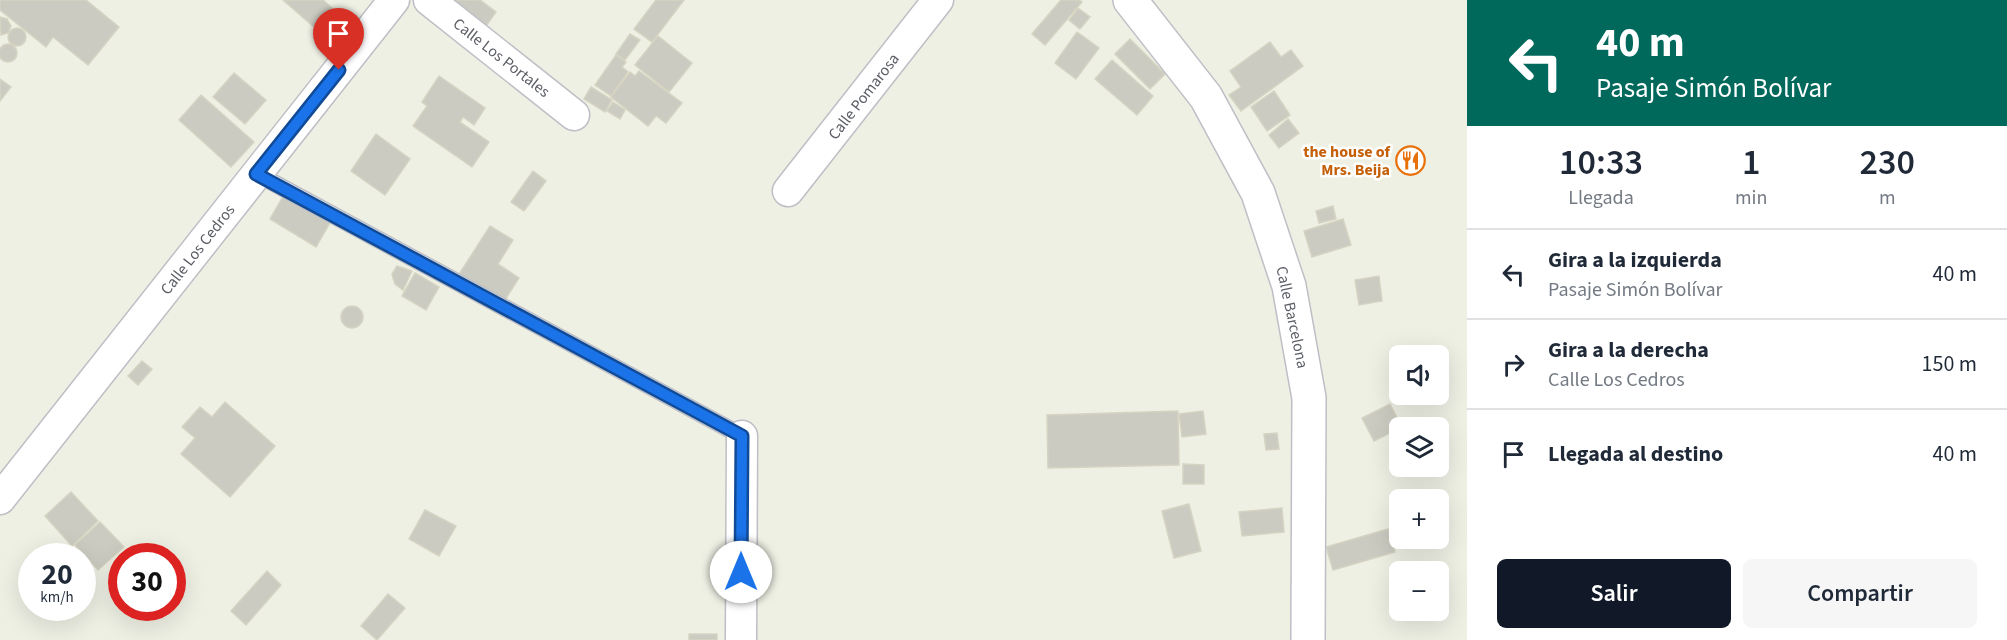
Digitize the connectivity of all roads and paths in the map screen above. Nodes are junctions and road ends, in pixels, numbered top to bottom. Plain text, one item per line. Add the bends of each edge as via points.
1 (394, 0) edge
2 (429, 0) edge
3 (938, 0) edge
4 (1130, 0) edge
5 (574, 115) dead end
6 (256, 174) junction
7 (788, 191) dead end
8 (742, 436) joint
9 (0, 499) edge
10 (741, 640) edge
11 (1308, 640) edge

1 - 6 street, Calle Los Cedros
2 - 5 street, Calle Los Portales
3 - 7 street, Calle Pomarosa
4 - 11 street, Calle Barcelona via 1206,97 1258,193 1289,286 1309,398
6 - 8 lane
6 - 9 street, Calle Los Cedros
8 - 10 street

